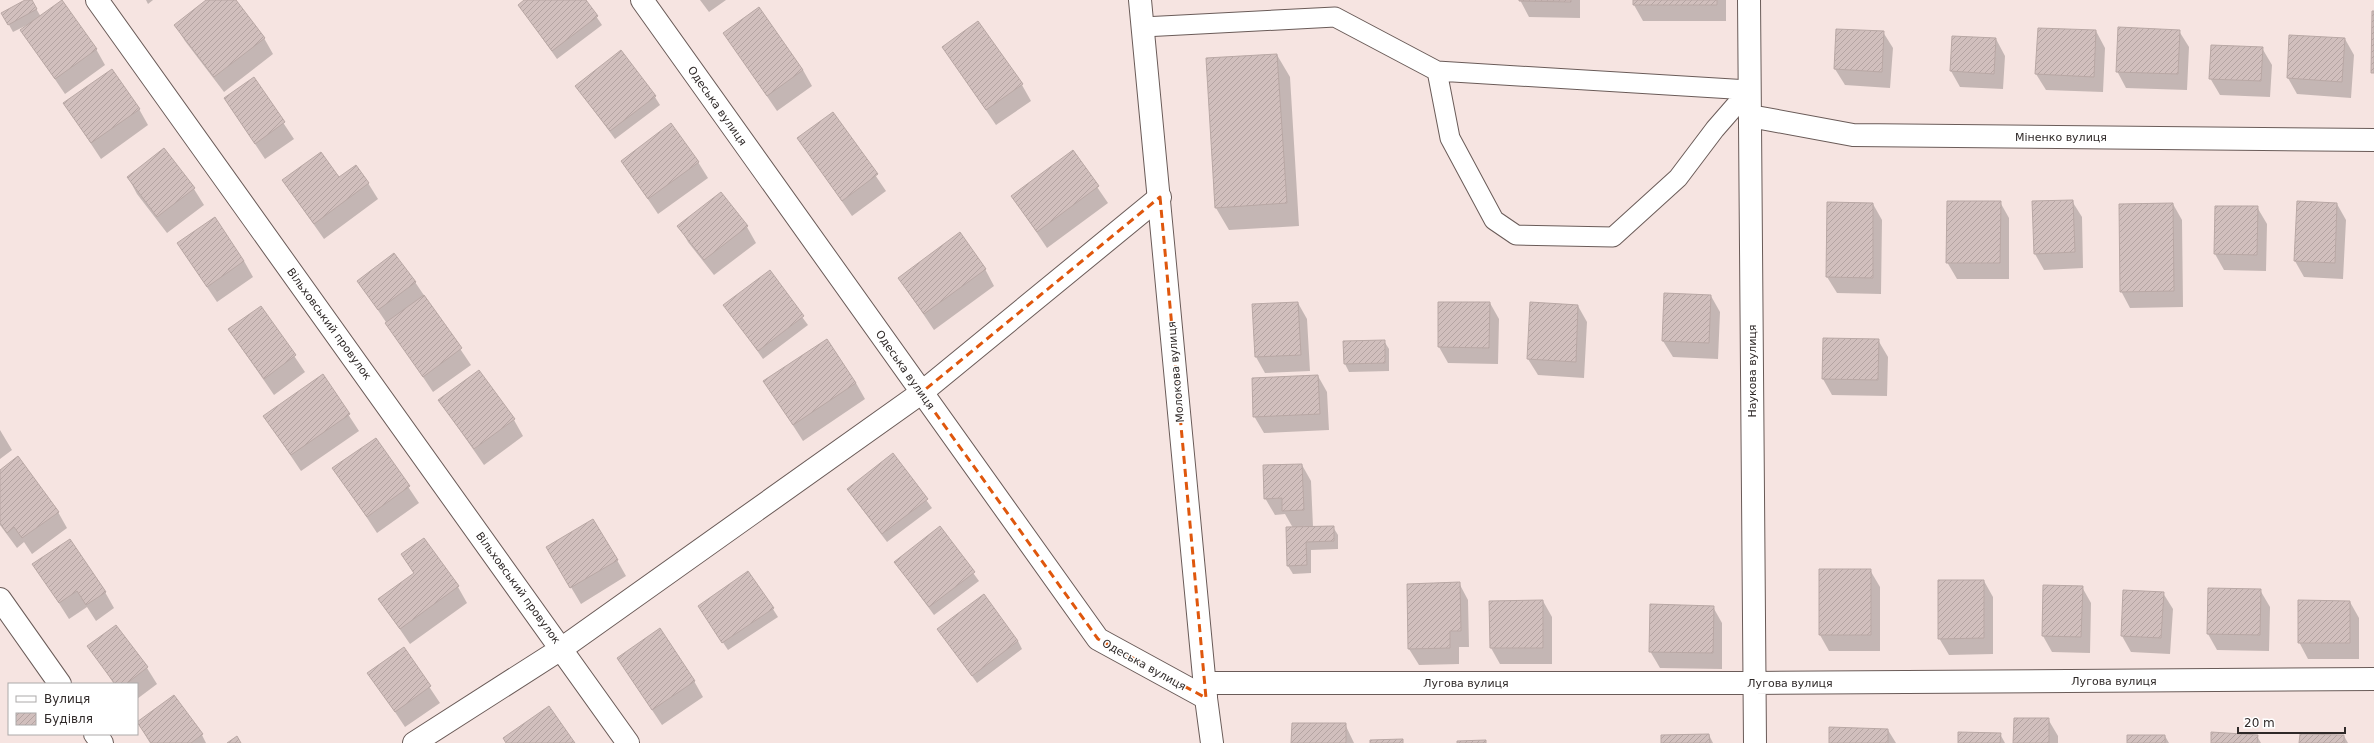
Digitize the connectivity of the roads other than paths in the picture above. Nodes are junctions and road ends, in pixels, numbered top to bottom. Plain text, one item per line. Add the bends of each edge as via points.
1 (97, 0) edge
2 (642, 0) edge
3 (1140, 0) edge
4 (1749, 0) edge
5 (1143, 28) junction
6 (1437, 71) junction
7 (1749, 90) junction
8 (1750, 116) junction
9 (2374, 140) edge
10 (1160, 197) junction
11 (921, 392) junction
12 (0, 599) edge
13 (561, 648) junction
14 (2374, 679) edge
15 (59, 683) edge
16 (1754, 683) junction
17 (1205, 691) junction
18 (96, 735) edge
19 (102, 743) edge
20 (414, 743) edge
21 (628, 743) edge
22 (1212, 743) edge
23 (1755, 743) edge

1 - 13 street, Вільховський провулок
2 - 11 street, Одеська вулиця
3 - 5 street, Молокова вулиця
4 - 7 street, Наукова вулиця
5 - 6 lane via 1335,17
5 - 10 street, Молокова вулиця
6 - 7 lane
6 - 7 lane via 1450,138 1494,220 1516,235 1613,237 1678,178
7 - 8 street, Наукова вулиця
8 - 9 street, Міненко вулиця via 1853,135
8 - 16 street, Наукова вулиця
10 - 11 street
10 - 17 street, Молокова вулиця
11 - 13 street
11 - 17 street, Одеська вулиця via 1098,639
12 - 15 street
13 - 20 street
13 - 21 street, Вільховський провулок
14 - 16 street, Лугова вулиця
16 - 17 street, Лугова вулиця
16 - 23 street, Наукова вулиця
17 - 22 street, Молокова вулиця
18 - 19 street

